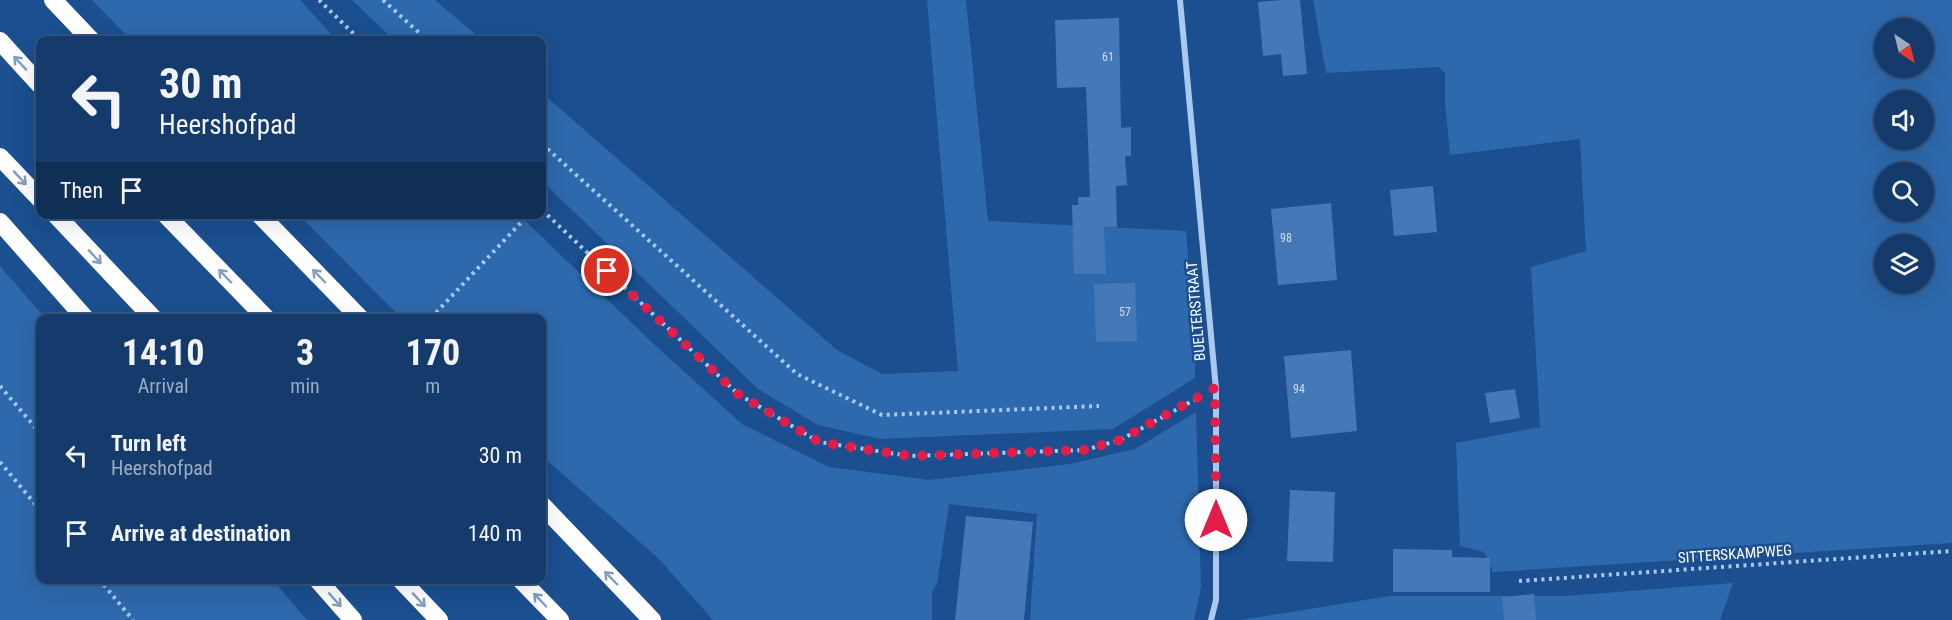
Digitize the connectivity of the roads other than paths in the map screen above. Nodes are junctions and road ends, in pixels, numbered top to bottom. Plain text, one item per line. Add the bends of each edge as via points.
1 (53, 0) edge
2 (1180, 0) edge
3 (86, 36) edge
4 (0, 42) edge
5 (36, 81) edge
6 (0, 157) edge
7 (36, 196) edge
8 (60, 219) edge
9 (170, 219) edge
10 (264, 219) edge
11 (0, 222) edge
12 (81, 314) edge
13 (149, 314) edge
14 (262, 314) edge
15 (356, 314) edge
16 (546, 509) edge
17 (321, 584) edge
18 (405, 584) edge
19 (525, 584) edge
20 (353, 620) edge
21 (439, 620) edge
22 (560, 620) edge
23 (652, 620) edge
24 (1211, 620) edge

1 - 3 highway
2 - 24 street, BUELTERSTRAAT via 1215,388 1216,600
5 -> 4 highway
6 -> 7 highway
8 -> 13 highway
14 -> 9 highway
15 -> 10 highway
11 - 12 highway
23 -> 16 highway
17 -> 20 highway
18 -> 21 highway
22 -> 19 highway

